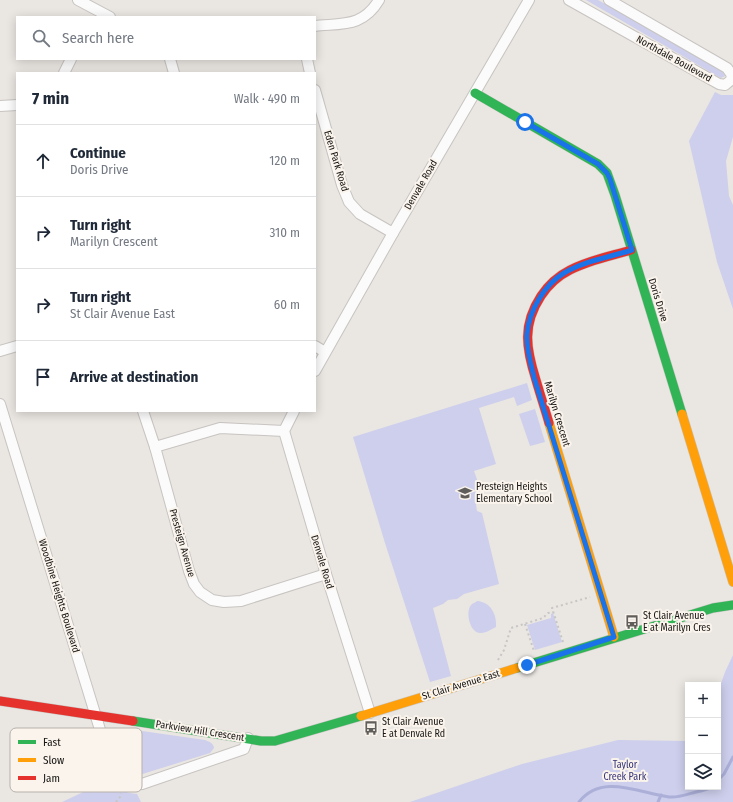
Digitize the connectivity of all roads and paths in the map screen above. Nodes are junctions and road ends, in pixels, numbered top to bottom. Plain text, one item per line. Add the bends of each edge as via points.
1 (78, 0) edge
2 (379, 0) edge
3 (529, 0) edge
4 (569, 0) edge
5 (609, 0) edge
6 (95, 14) edge
7 (105, 16) edge
8 (316, 26) edge
9 (70, 60) edge
10 (170, 60) edge
11 (307, 60) edge
12 (64, 72) edge
13 (174, 72) edge
14 (310, 72) edge
15 (475, 93) junction
16 (316, 94) edge
17 (16, 105) edge
18 (0, 106) edge
19 (393, 233) junction
20 (632, 250) junction
21 (16, 346) edge
22 (316, 347) edge
23 (0, 351) edge
24 (325, 352) junction
25 (316, 369) edge
26 (0, 404) edge
27 (143, 412) edge
28 (293, 412) edge
29 (284, 430) junction
30 (155, 447) junction
31 (326, 574) junction
32 (733, 582) edge
33 (594, 596) dead end
34 (733, 605) edge
35 (553, 612) junction
36 (525, 624) junction
37 (614, 637) junction
38 (563, 642) dead end
39 (534, 651) dead end
40 (497, 663) dead end
41 (0, 701) edge
42 (370, 713) junction
43 (96, 715) junction
44 (100, 728) edge
45 (248, 738) junction
46 (281, 740) joint
47 (142, 784) edge

1 - 6 street
2 - 8 street via 373,10 362,19
3 - 15 street, Denvale Road
4 - 5 street, Northdale Boulevard via 719,84 725,85 731,80 732,75 727,68
6 - 7 street
9 - 12 street
10 - 13 street
11 - 14 street
15 - 19 street, Denvale Road
15 - 20 street, Doris Drive via 603,168 616,195
16 - 19 street, Eden Park Road via 349,202 360,214
17 - 18 street
19 - 24 street, Denvale Road
20 - 32 street, Doris Drive
20 - 37 street, Marilyn Crescent via 580,265 550,284 538,301 527,334 534,377
21 - 23 street
22 - 24 street
24 - 25 street, Denvale Road
26 - 43 street, Woodbine Heights Boulevard
27 - 30 street, Presteign Avenue
28 - 29 street
29 - 30 street via 220,428
29 - 31 street, Denvale Road
30 - 31 street, Presteign Avenue via 189,572 200,592 212,600 240,601
31 - 42 street, Denvale Road
33 - 35 path via 552,608
34 - 37 street, St Clair Avenue East via 713,608
35 - 36 path
35 - 38 path
36 - 39 path
36 - 40 path via 511,628
37 - 42 street, St Clair Avenue East
41 - 43 street, Parkview Hill Crescent
42 - 46 street, St Clair Avenue East
43 - 44 street, Woodbine Heights Boulevard
43 - 45 street, Parkview Hill Crescent
45 - 46 street, Parkview Hill Crescent
45 - 47 street, Woodbine Heights Boulevard via 244,749

